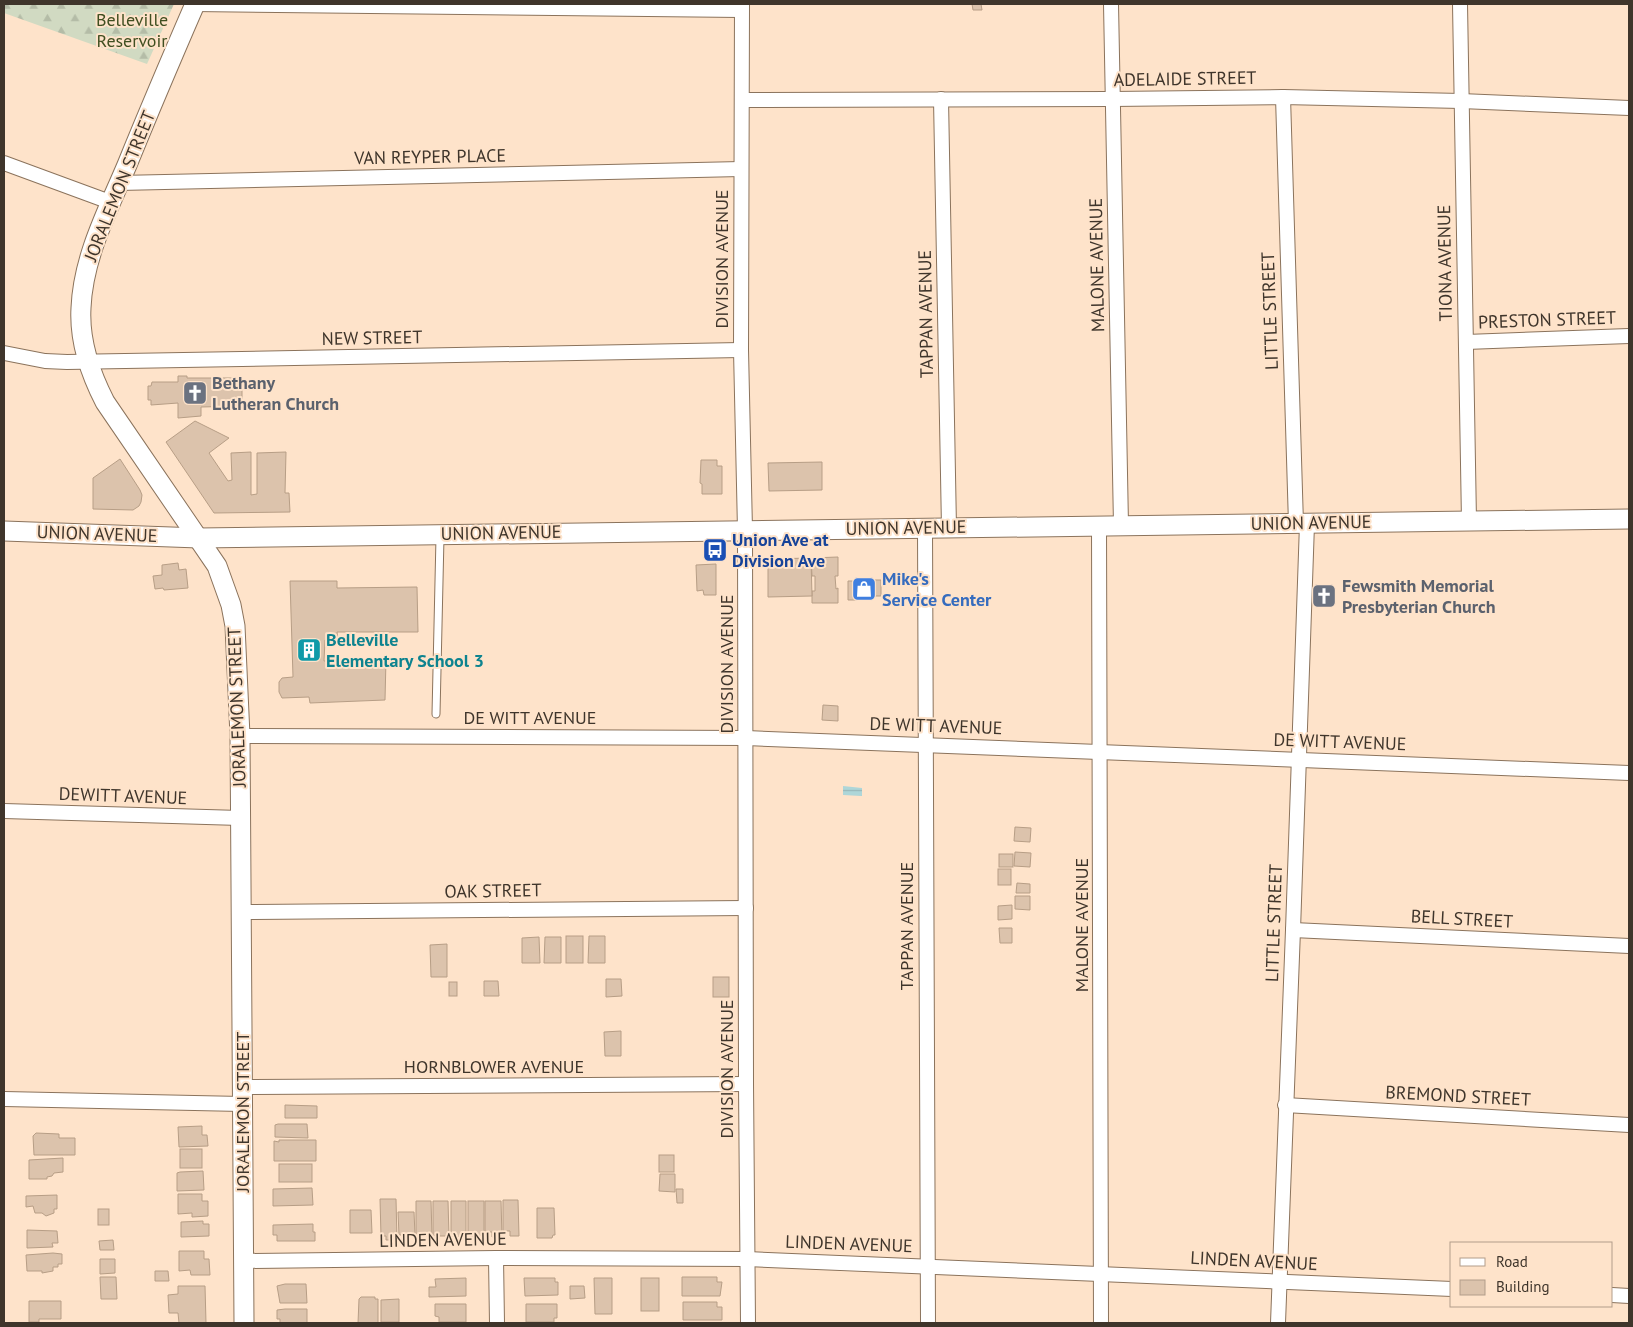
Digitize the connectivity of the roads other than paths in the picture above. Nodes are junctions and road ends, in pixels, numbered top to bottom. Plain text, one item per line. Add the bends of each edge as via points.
1 (194, 4) edge
2 (1111, 4) edge
3 (1460, 4) edge
4 (742, 7) edge
5 (1283, 97) junction
6 (941, 99) junction
7 (1112, 99) junction
8 (742, 100) junction
9 (1461, 101) junction
10 (1629, 108) edge
11 (4, 162) edge
12 (741, 170) junction
13 (119, 183) junction
14 (110, 202) junction
15 (1629, 336) edge
16 (1466, 342) junction
17 (741, 350) junction
18 (4, 353) edge
19 (88, 362) junction
20 (1629, 519) edge
21 (1469, 521) junction
22 (1301, 524) junction
23 (1099, 526) junction
24 (1121, 526) junction
25 (924, 528) junction
26 (948, 528) junction
27 (745, 530) junction
28 (4, 532) edge
29 (440, 534) junction
30 (199, 538) junction
31 (436, 714) dead end
32 (240, 736) junction
33 (746, 738) junction
34 (924, 744) junction
35 (1101, 751) junction
36 (1298, 759) junction
37 (1629, 773) edge
38 (4, 811) edge
39 (240, 818) junction
40 (746, 908) junction
41 (242, 912) junction
42 (1293, 930) junction
43 (1629, 946) edge
44 (746, 1084) junction
45 (242, 1095) junction
46 (4, 1098) edge
47 (1285, 1105) junction
48 (1629, 1125) edge
49 (496, 1258) junction
50 (747, 1259) junction
51 (244, 1260) junction
52 (928, 1266) junction
53 (1101, 1274) junction
54 (1280, 1282) junction
55 (1450, 1289) edge
56 (1613, 1295) edge
57 (1629, 1296) edge
58 (244, 1323) edge
59 (497, 1323) edge
60 (748, 1323) edge
61 (928, 1323) edge
62 (1101, 1323) edge
63 (1278, 1323) edge

1 - 4 street
1 - 13 street, JORALEMON STREET
2 - 7 street, MALONE AVENUE
3 - 9 street, TIONA AVENUE
4 - 8 street, DIVISION AVENUE
5 - 7 street, ADELAIDE STREET
5 - 9 street, ADELAIDE STREET
5 - 22 street, LITTLE STREET
6 - 7 street, ADELAIDE STREET
6 - 8 street, ADELAIDE STREET
6 - 26 street, TAPPAN AVENUE
7 - 24 street, MALONE AVENUE
8 - 12 street, DIVISION AVENUE
9 - 10 street, ADELAIDE STREET
9 - 16 street, TIONA AVENUE
11 - 14 street
12 - 13 street, VAN REYPER PLACE
12 - 17 street, DIVISION AVENUE
13 - 14 street, JORALEMON STREET
14 - 19 street, JORALEMON STREET via 82,291 82,329
15 - 16 street, PRESTON STREET
16 - 21 street, TIONA AVENUE
17 - 19 street, NEW STREET
17 - 27 street, DIVISION AVENUE
18 - 19 street, NEW STREET via 45,361
19 - 30 street, JORALEMON STREET via 105,402
20 - 21 street, UNION AVENUE
21 - 22 street, UNION AVENUE
22 - 24 street, UNION AVENUE
22 - 36 street, LITTLE STREET
23 - 24 street, UNION AVENUE
23 - 26 street, UNION AVENUE
23 - 35 street, MALONE AVENUE
25 - 26 street, UNION AVENUE
25 - 27 street, UNION AVENUE
25 - 34 street, TAPPAN AVENUE
27 - 29 street, UNION AVENUE
27 - 33 street, DIVISION AVENUE
28 - 30 street, UNION AVENUE
29 - 30 street, UNION AVENUE
29 - 31 lane
30 - 32 street, JORALEMON STREET via 217,566 234,619
32 - 33 street, DE WITT AVENUE
32 - 39 street, JORALEMON STREET
33 - 34 street, DE WITT AVENUE
33 - 40 street, DIVISION AVENUE
34 - 35 street, DE WITT AVENUE
34 - 52 street, TAPPAN AVENUE
35 - 36 street, DE WITT AVENUE
35 - 53 street, MALONE AVENUE
36 - 37 street, DE WITT AVENUE
36 - 42 street, LITTLE STREET
38 - 39 street, DEWITT AVENUE
39 - 41 street, JORALEMON STREET
40 - 41 street, OAK STREET
40 - 44 street, DIVISION AVENUE
41 - 45 street, JORALEMON STREET
42 - 43 street, BELL STREET
42 - 47 street, LITTLE STREET
44 - 45 street, HORNBLOWER AVENUE
44 - 50 street, DIVISION AVENUE
45 - 46 street, HORNBLOWER AVENUE
45 - 51 street, JORALEMON STREET
47 - 48 street, BREMOND STREET
47 - 54 street, LITTLE STREET
49 - 50 street, LINDEN AVENUE
49 - 51 street, LINDEN AVENUE
49 - 59 street
50 - 52 street, LINDEN AVENUE
50 - 60 street, DIVISION AVENUE
51 - 58 street, JORALEMON STREET
52 - 53 street, LINDEN AVENUE
52 - 61 street, TAPPAN AVENUE
53 - 54 street, LINDEN AVENUE
53 - 62 street, MALONE AVENUE
54 - 55 street, LINDEN AVENUE
54 - 63 street, LITTLE STREET
56 - 57 street

